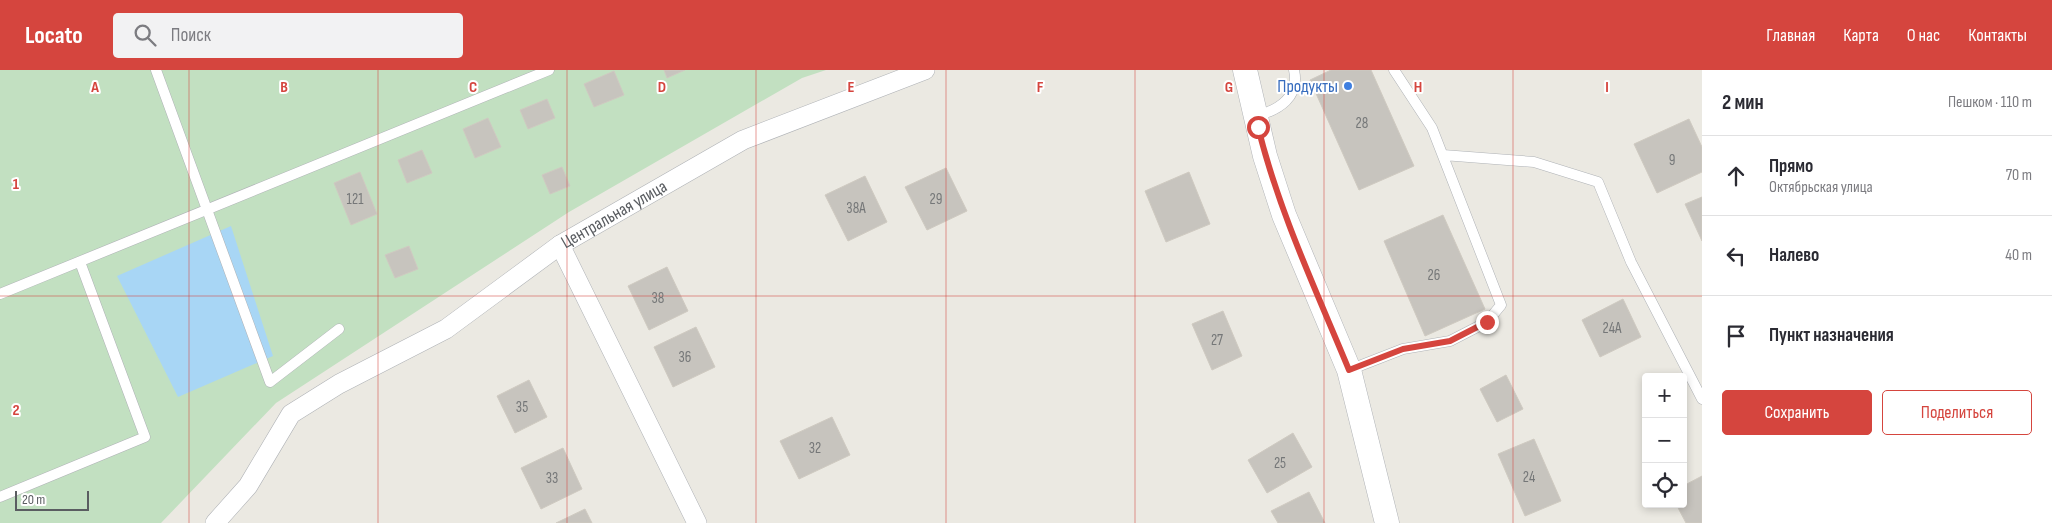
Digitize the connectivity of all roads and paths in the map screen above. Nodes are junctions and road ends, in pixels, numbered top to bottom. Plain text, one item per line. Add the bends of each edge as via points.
1 (156, 70) edge
2 (549, 70) edge
3 (925, 70) edge
4 (1245, 70) edge
5 (1294, 70) edge
6 (1394, 70) edge
7 (1256, 116) junction
8 (1443, 155) junction
9 (208, 210) junction
10 (560, 245) junction
11 (80, 262) junction
12 (0, 294) edge
13 (339, 329) dead end
14 (1349, 370) junction
15 (1702, 400) edge
16 (0, 497) edge
17 (215, 523) edge
18 (697, 523) edge
19 (1387, 523) edge

1 - 9 lane
2 - 9 lane
3 - 10 street, Центральная улица via 743,140
4 - 7 street
5 - 7 lane via 1296,79 1292,94 1282,106
6 - 8 lane via 1432,128
7 - 14 street via 1284,215
8 - 14 lane via 1502,306 1487,322 1450,341 1403,349
8 - 15 lane via 1534,162 1598,182 1631,262
9 - 11 lane
9 - 13 lane via 270,382
10 - 17 street via 446,329 339,384 291,414 248,486
10 - 18 street, Центральная улица
11 - 12 lane
11 - 16 lane via 145,436
14 - 19 street

